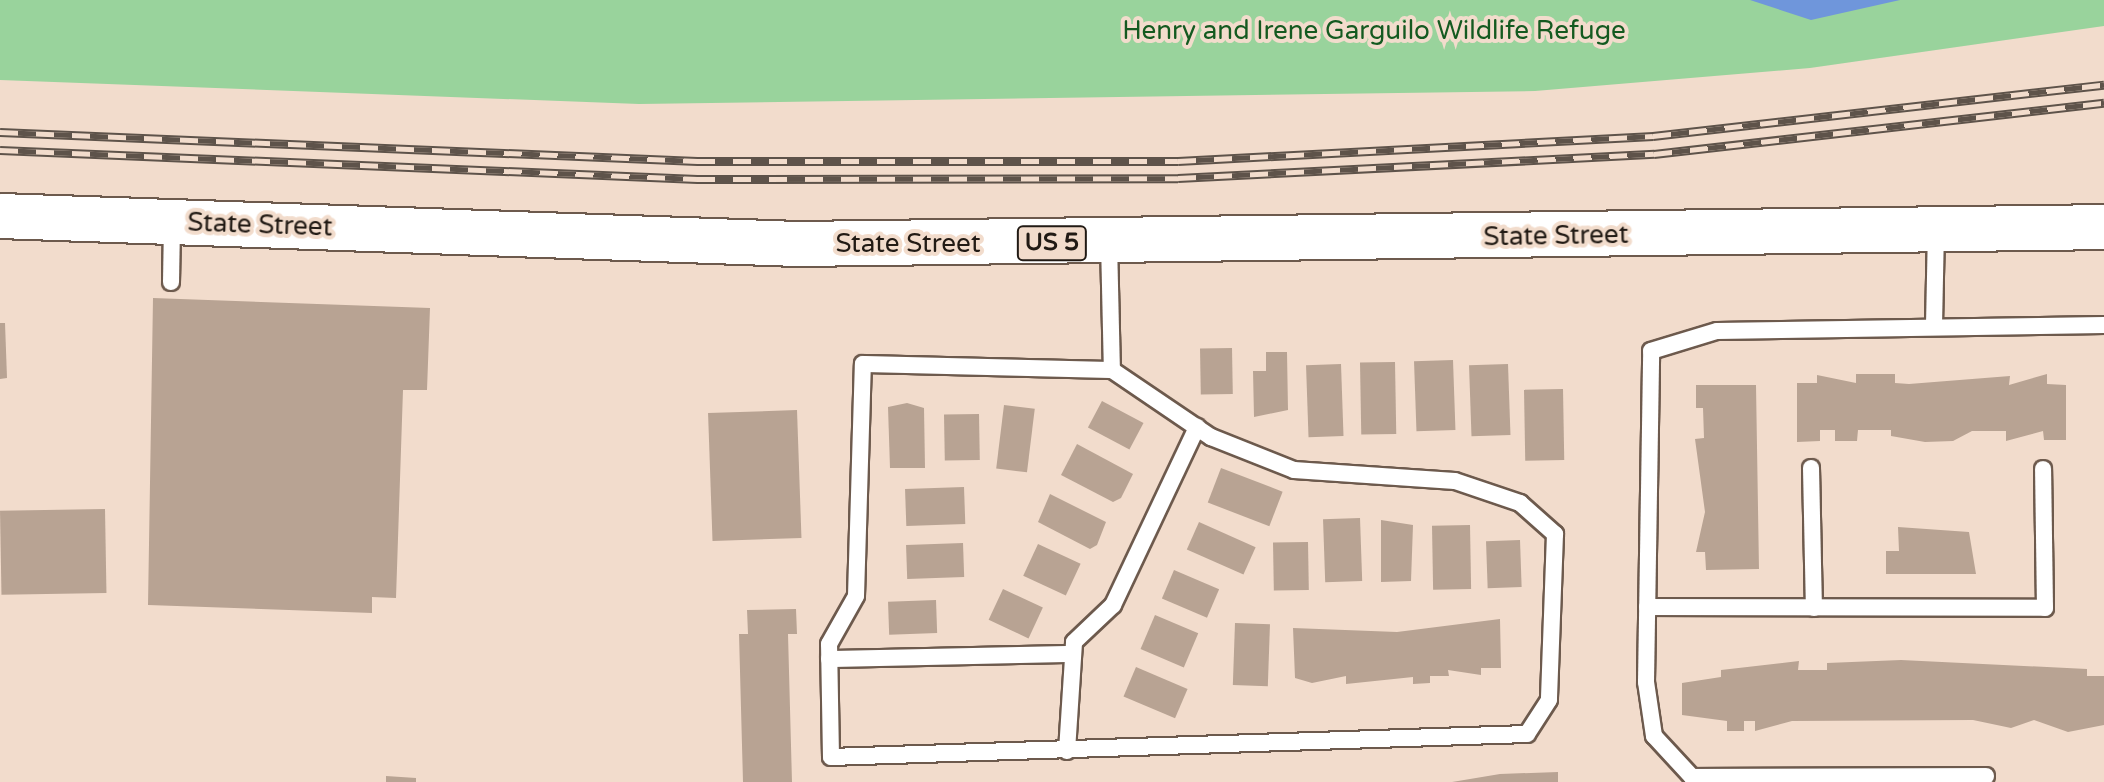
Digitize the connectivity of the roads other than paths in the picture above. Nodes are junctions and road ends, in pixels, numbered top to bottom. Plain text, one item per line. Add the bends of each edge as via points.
1 (0, 216) edge
2 (172, 222) junction
3 (2104, 227) edge
4 (1936, 230) junction
5 (1109, 242) junction
6 (171, 282) dead end
7 (1934, 325) junction
8 (2104, 325) edge
9 (1112, 370) junction
10 (1197, 427) junction
11 (1811, 468) dead end
12 (2043, 469) dead end
13 (1647, 607) junction
14 (1814, 608) junction
15 (1070, 654) junction
16 (829, 659) junction
17 (1067, 751) junction
18 (1986, 776) dead end

1 - 2 main road, State Street / US 5
2 - 5 main road, State Street / US 5 via 796,244
2 - 6 lane
3 - 4 main road, State Street / US 5
4 - 5 main road, State Street / US 5
4 - 7 lane
5 - 9 lane
7 - 8 lane
7 - 13 lane via 1717,331 1651,351
9 - 10 lane
9 - 16 lane via 863,364 856,596 829,644
10 - 15 lane via 1113,605
10 - 17 lane via 1294,470 1455,481 1520,503 1555,534 1549,700 1527,734
11 - 14 lane
12 - 14 lane via 2045,608
13 - 14 lane
13 - 18 lane via 1654,736 1692,777
15 - 16 lane
15 - 17 lane
16 - 17 lane via 831,757

